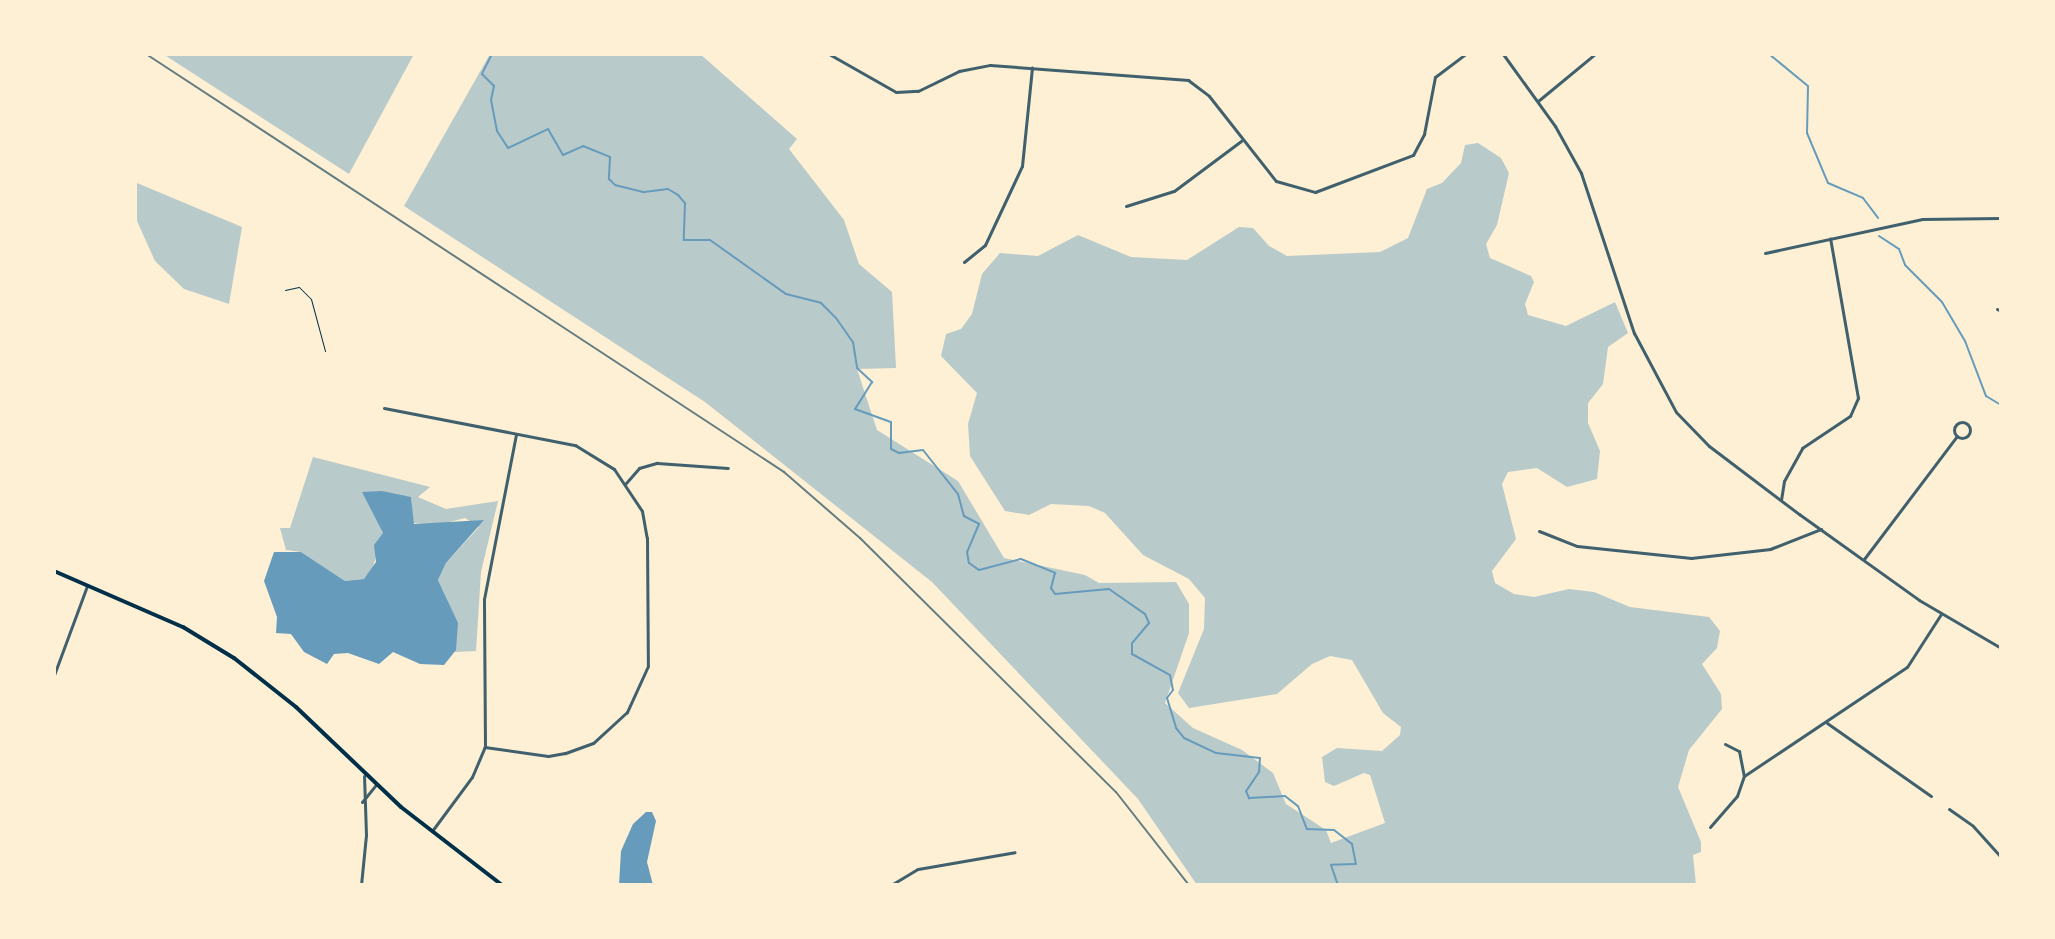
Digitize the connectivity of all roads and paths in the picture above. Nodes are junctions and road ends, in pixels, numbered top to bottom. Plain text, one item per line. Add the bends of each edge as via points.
1 (829, 54) edge
2 (1465, 54) edge
3 (1503, 54) edge
4 (1595, 54) edge
5 (1032, 68) junction
6 (1538, 101) junction
7 (1241, 141) junction
8 (1126, 206) dead end
9 (2001, 218) edge
10 (1830, 238) junction
11 (1765, 253) dead end
12 (964, 262) dead end
13 (285, 290) dead end
14 (325, 351) dead end
15 (384, 408) dead end
16 (516, 434) junction
17 (1957, 436) dead end
18 (728, 468) dead end
19 (626, 483) junction
20 (1781, 500) junction
21 (1821, 529) junction
22 (1539, 531) dead end
23 (1864, 559) junction
24 (54, 571) edge
25 (87, 586) junction
26 (1941, 614) junction
27 (2001, 648) edge
28 (54, 675) edge
29 (1827, 723) junction
30 (1725, 744) dead end
31 (485, 747) junction
32 (364, 776) junction
33 (1744, 776) junction
34 (375, 786) junction
35 (1931, 796) dead end
36 (362, 802) junction
37 (1949, 809) dead end
38 (1710, 827) dead end
39 (432, 831) junction
40 (1015, 852) dead end
41 (2001, 857) edge
42 (361, 885) edge
43 (502, 885) edge
44 (891, 885) edge

1 - 5 street via 896,92 918,91 974,66
2 - 7 street via 1435,77 1419,145 1400,163 1328,190 1302,191 1276,181
3 - 6 street
4 - 6 street
5 - 7 street via 1188,80 1209,96
5 - 12 street via 1022,166 985,245
6 - 20 street via 1581,173 1634,333 1676,412 1709,446
7 - 8 street via 1174,191
9 - 10 street via 1922,219
10 - 11 street
10 - 20 street via 1858,398 1841,424 1802,448 1784,481
13 - 14 path via 299,287 311,299
15 - 16 street
16 - 19 street via 575,445 606,463
16 - 31 street via 484,599
17 - 23 street
18 - 19 street via 657,463 639,468
19 - 31 street via 642,511 647,538 648,666 636,697 616,725 581,748 548,756
20 - 21 street
21 - 22 street via 1770,549 1691,558 1577,546
21 - 23 street
23 - 26 street
24 - 25 main road
25 - 28 street
25 - 32 main road via 183,627 234,658 296,707
26 - 27 street
26 - 29 street via 1907,667
29 - 33 street
29 - 35 street
30 - 33 street via 1739,751
31 - 39 street via 472,777
32 - 34 main road
32 - 36 street
33 - 38 street via 1737,796
34 - 36 street
34 - 39 main road
36 - 42 street via 367,825
37 - 41 street
39 - 43 main road
40 - 44 street via 918,869

